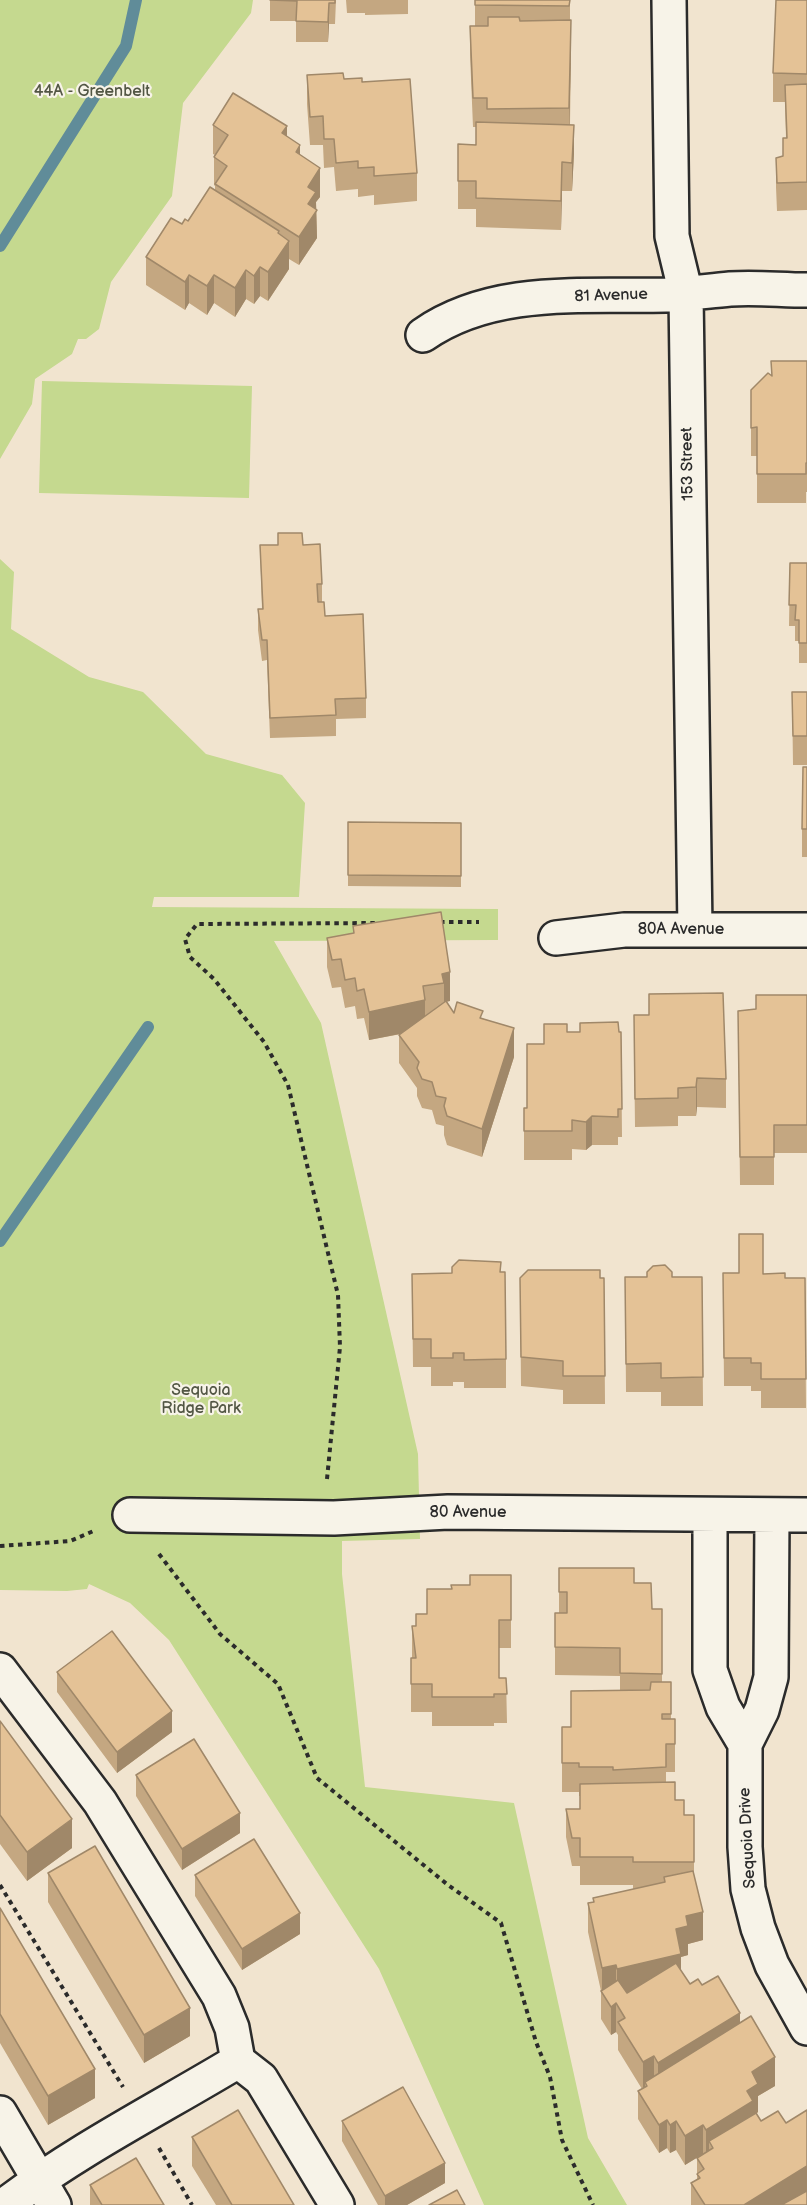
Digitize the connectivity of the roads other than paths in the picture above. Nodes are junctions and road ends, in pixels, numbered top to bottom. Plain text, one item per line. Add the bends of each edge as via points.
1 (669, 0) edge
2 (807, 290) edge
3 (686, 294) junction
4 (423, 335) dead end
5 (695, 930) junction
6 (807, 930) edge
7 (556, 938) dead end
8 (130, 1515) road end
9 (710, 1515) junction
10 (772, 1515) junction
11 (807, 1515) edge
12 (0, 1670) edge
13 (745, 1744) junction
14 (807, 2028) edge
15 (238, 2061) junction
16 (0, 2113) edge
17 (46, 2192) edge
18 (5, 2205) edge
19 (337, 2205) edge

1 - 3 street, 153 Street via 672,236
2 - 3 street, 81 Avenue via 731,289
3 - 4 street, 81 Avenue via 510,300 471,309
3 - 5 street, 153 Street
5 - 6 street, 80A Avenue
5 - 7 street, 80A Avenue via 624,930
8 - 9 street, 80 Avenue
9 - 10 street, 80 Avenue
9 - 13 street via 710,1670 723,1707
10 - 11 street, 80 Avenue
10 - 13 street, Sequoia Drive via 771,1677 762,1710
12 - 15 street via 100,1802 219,1996 232,2028
13 - 14 street, Sequoia Drive via 748,1889 772,1965
15 - 17 street via 142,2118
15 - 19 street via 261,2079
16 - 17 street
17 - 18 street

